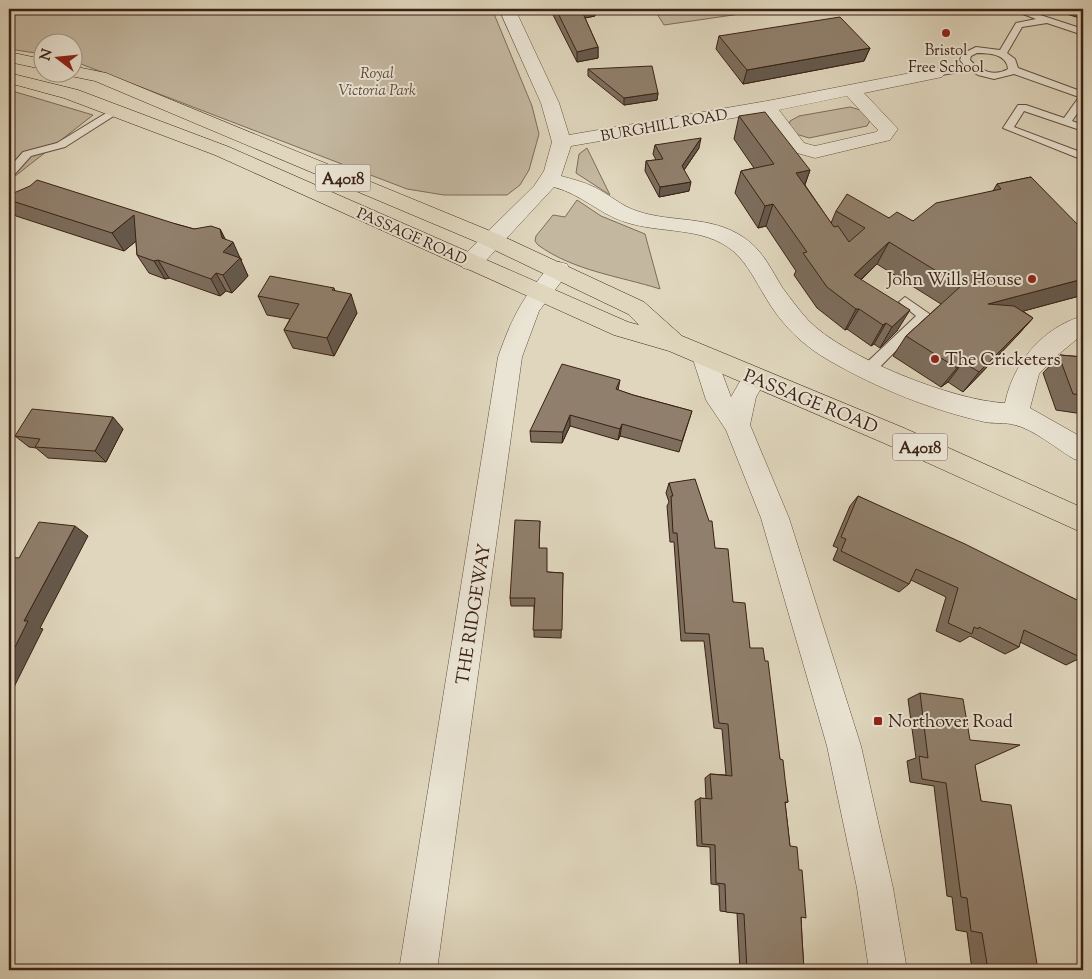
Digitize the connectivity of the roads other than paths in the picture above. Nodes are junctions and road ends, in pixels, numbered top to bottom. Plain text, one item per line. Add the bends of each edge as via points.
1 (507, 9) edge
2 (1015, 9) edge
3 (1048, 20) junction
4 (1019, 24) junction
5 (1083, 32) edge
6 (1002, 54) junction
7 (9, 57) edge
8 (32, 62) edge
9 (970, 67) junction
10 (1014, 70) junction
11 (82, 73) edge
12 (936, 73) joint
13 (9, 78) edge
14 (851, 90) junction
15 (1083, 96) edge
16 (767, 107) junction
17 (116, 110) junction
18 (1066, 122) junction
19 (1083, 128) edge
20 (562, 142) junction
21 (1083, 157) edge
22 (9, 174) edge
23 (550, 180) junction
24 (492, 240) junction
25 (470, 262) junction
26 (559, 270) junction
27 (542, 293) junction
28 (905, 302) dead end
29 (1083, 325) edge
30 (675, 343) junction
31 (704, 356) junction
32 (868, 370) junction
33 (755, 378) junction
34 (1016, 414) junction
35 (737, 425) junction
36 (1083, 451) edge
37 (1083, 522) edge
38 (418, 970) edge
39 (888, 970) edge

1 - 20 street via 550,103
2 - 3 lane
2 - 4 lane
3 - 4 lane
3 - 5 lane
4 - 6 lane
6 - 9 lane via 976,50 965,60
6 - 10 lane via 1014,64
7 - 8 main road
9 - 10 lane via 1000,76
9 - 12 lane, BURGHILL ROAD
10 - 15 lane
11 - 24 main road, PASSAGE ROAD / A4018 via 100,77 186,111
12 - 14 street, BURGHILL ROAD
13 - 17 main road, PASSAGE ROAD / A4018
14 - 16 street, BURGHILL ROAD
14 - 16 street via 888,129 883,136 816,152 806,150 797,147
15 - 18 lane
16 - 20 street, BURGHILL ROAD
17 - 22 lane via 61,145 27,154
17 - 25 main road, PASSAGE ROAD / A4018 via 230,154
18 - 19 lane
18 - 21 lane via 1022,107 1008,128
20 - 23 street
23 - 24 street
23 - 32 street via 587,192 633,218 703,228 734,240 754,257 776,295 803,328
24 - 25 street
24 - 26 main road, PASSAGE ROAD / A4018
25 - 27 main road, PASSAGE ROAD / A4018
26 - 27 street, THE RIDGEWAY
26 - 30 main road, PASSAGE ROAD / A4018 via 636,308
27 - 30 main road, PASSAGE ROAD / A4018 via 622,329
27 - 38 street, THE RIDGEWAY via 523,319 510,357
28 - 32 lane via 925,315
29 - 34 street via 1065,334 1032,362 1021,385
30 - 31 main road, PASSAGE ROAD / A4018
31 - 33 main road, PASSAGE ROAD / A4018
31 - 35 street via 719,400
32 - 34 street via 932,396 984,412
33 - 35 street via 744,396
33 - 37 main road, PASSAGE ROAD / A4018 via 896,436
34 - 36 street
35 - 39 street via 775,518 844,746 875,888

